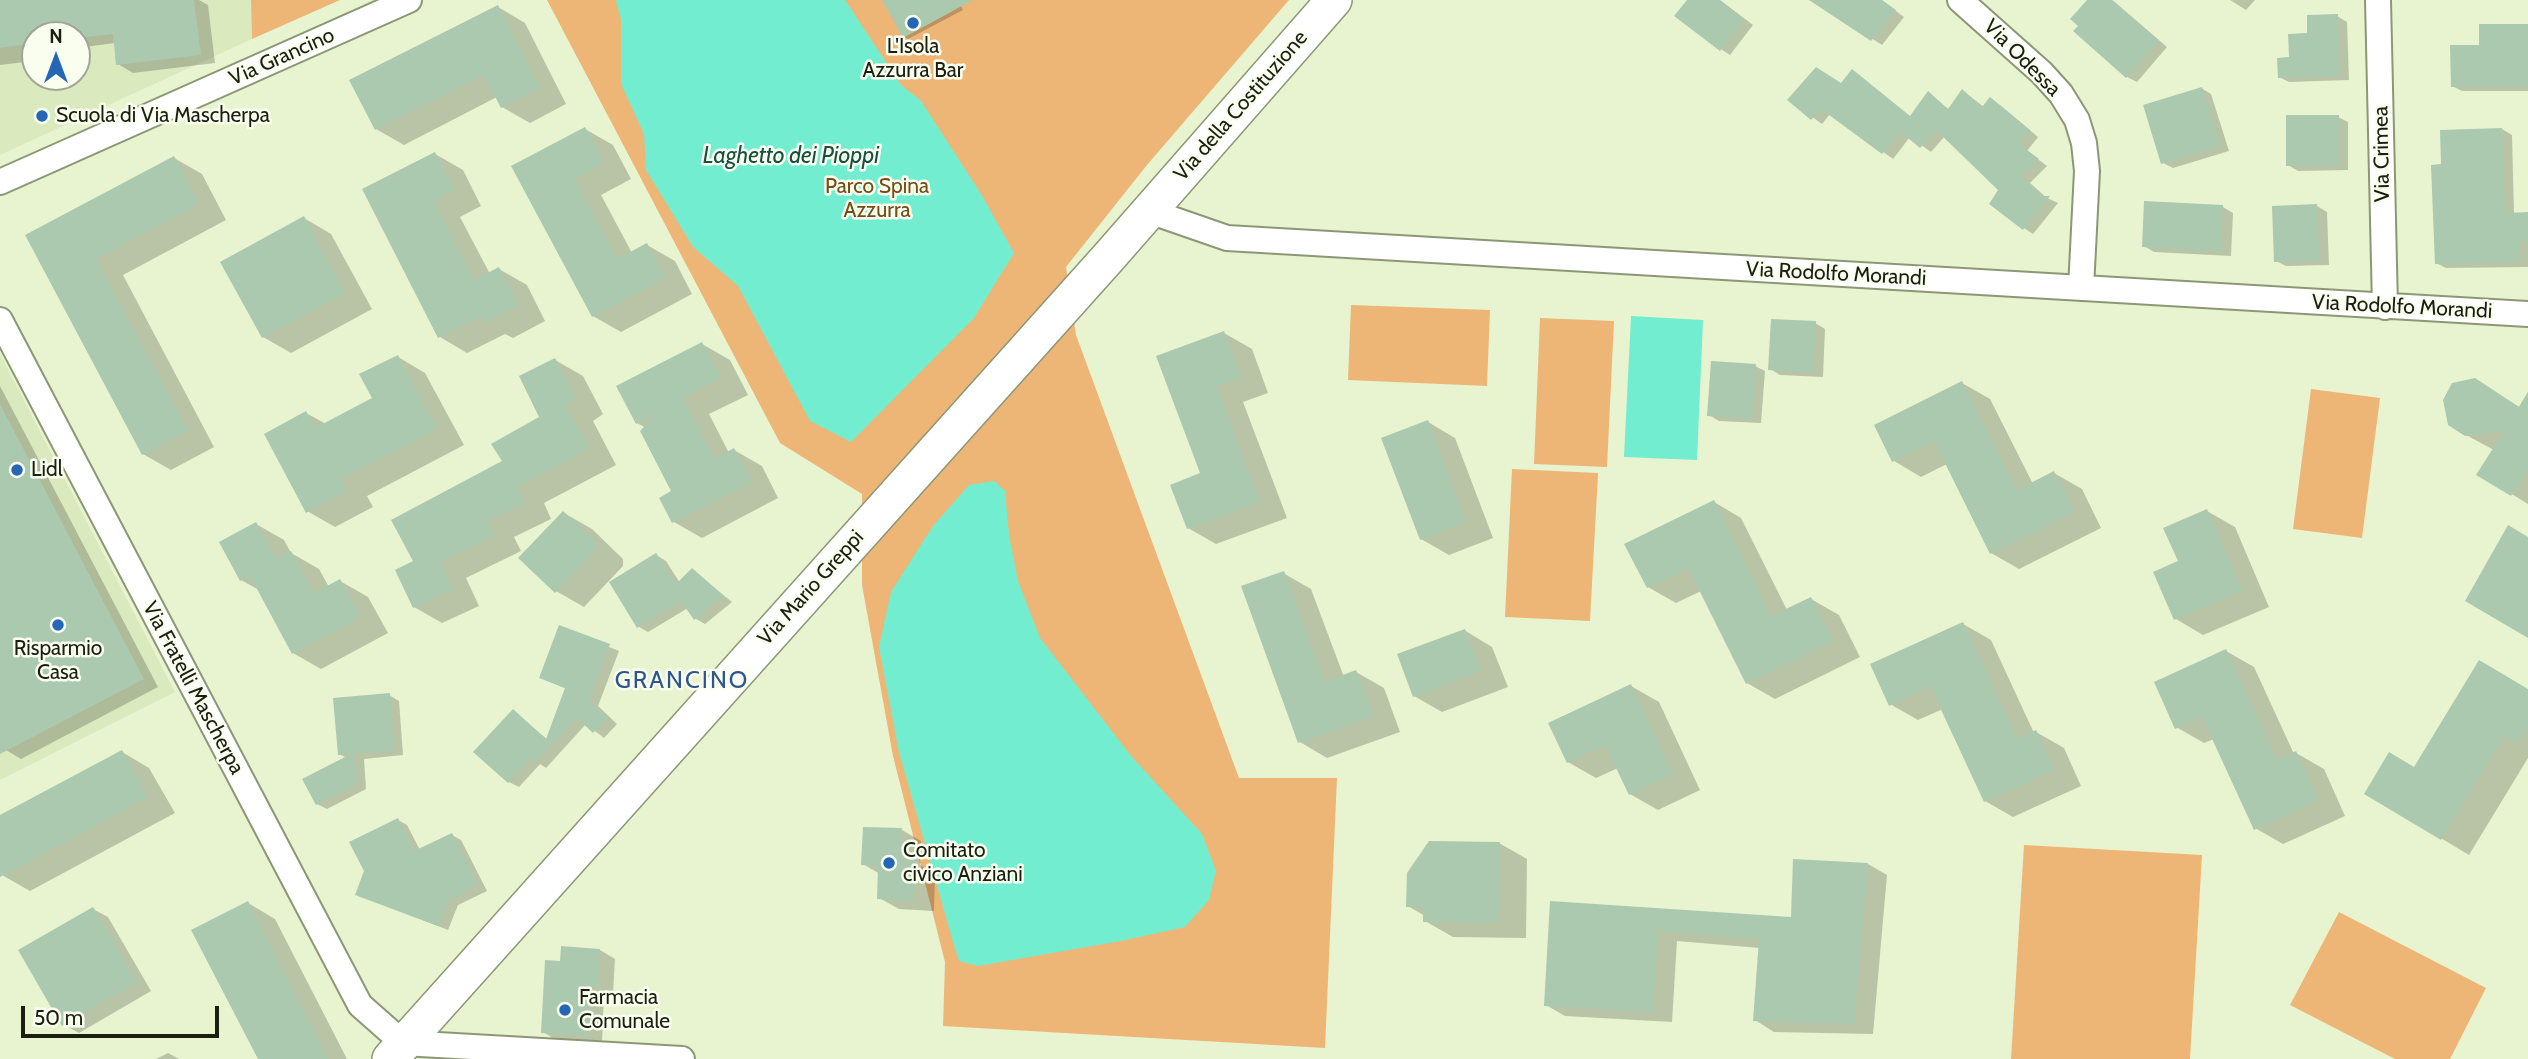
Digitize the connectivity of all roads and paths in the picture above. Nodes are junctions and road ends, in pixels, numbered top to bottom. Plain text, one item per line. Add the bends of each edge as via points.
1 (410, 0) edge
2 (1334, 0) edge
3 (1961, 0) edge
4 (2378, 0) edge
5 (0, 181) edge
6 (1149, 211) junction
7 (2081, 288) junction
8 (2385, 307) junction
9 (2528, 314) edge
10 (0, 320) edge
11 (397, 1051) edge
12 (682, 1059) edge

1 - 5 street, Via Grancino
2 - 6 main road, Via della Costituzione
3 - 7 street, Via Odessa via 2042,73 2077,120 2087,171
4 - 8 street, Via Crimea
6 - 7 street, Via Rodolfo Morandi via 1227,238
6 - 11 main road, Via Mario Greppi
7 - 8 street, Via Rodolfo Morandi
8 - 9 street, Via Rodolfo Morandi
10 - 11 street, Via Fratelli Mascherpa via 360,1005
11 - 12 street

